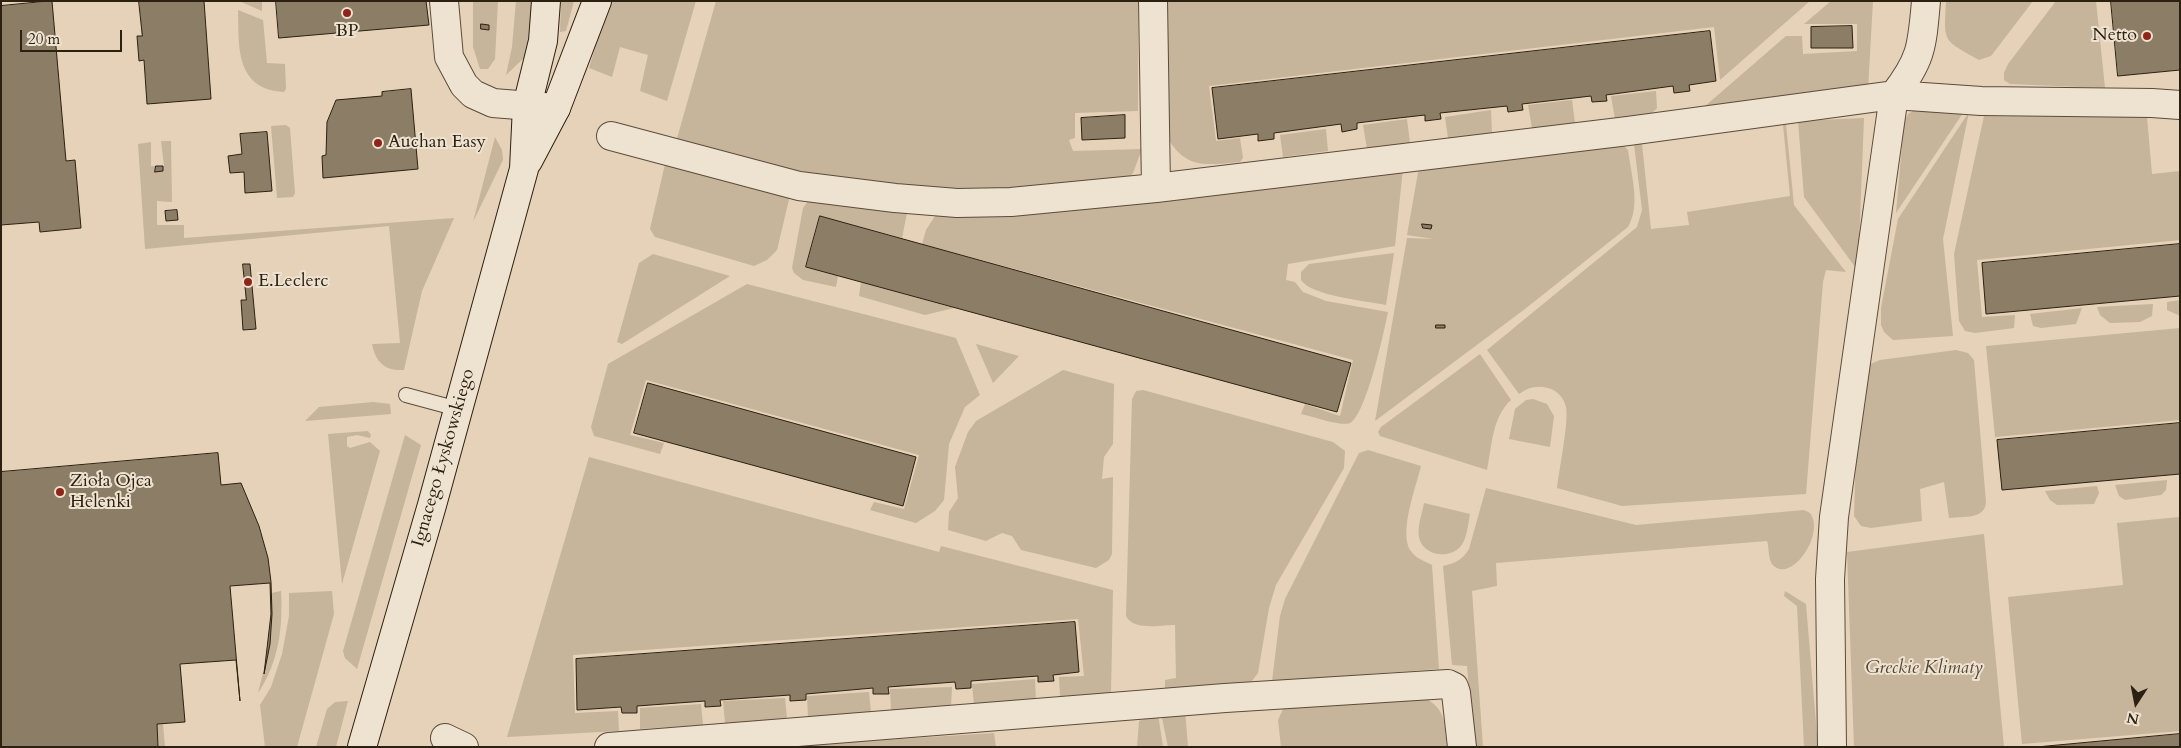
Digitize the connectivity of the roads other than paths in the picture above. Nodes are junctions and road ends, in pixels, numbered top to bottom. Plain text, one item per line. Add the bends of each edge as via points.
1 (444, 1) edge
2 (546, 1) edge
3 (597, 1) edge
4 (1153, 1) edge
5 (1926, 1) edge
6 (1894, 95) junction
7 (2180, 105) edge
8 (527, 106) junction
9 (556, 108) junction
10 (610, 136) dead end
11 (524, 169) junction
12 (1156, 188) junction
13 (406, 395) dead end
14 (458, 410) junction
15 (362, 747) edge
16 (608, 747) edge
17 (1462, 747) edge
18 (1832, 747) edge

1 - 8 street via 443,58 464,85 473,94 494,102
2 - 8 street, Ignacego Łyskowskiego via 543,41
3 - 9 street, Ignacego Łyskowskiego
4 - 12 street
5 - 6 street via 1919,56 1912,73
6 - 7 street
6 - 12 street
6 - 18 street via 1834,517 1830,579
8 - 9 street
8 - 11 street, Ignacego Łyskowskiego
9 - 11 street, Ignacego Łyskowskiego
10 - 12 street via 799,186 895,198 957,203 1011,202
11 - 14 street, Ignacego Łyskowskiego
13 - 14 lane
14 - 15 street, Ignacego Łyskowskiego
16 - 17 street via 1225,698 1448,684 1454,687 1456,694

